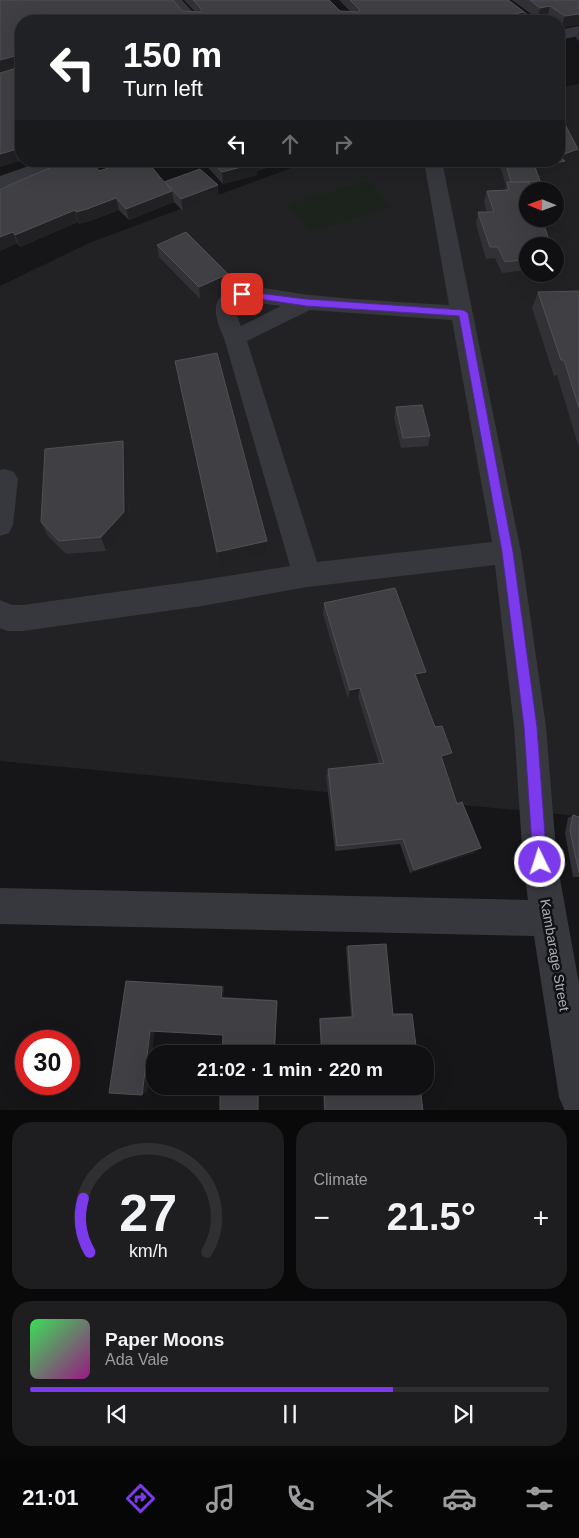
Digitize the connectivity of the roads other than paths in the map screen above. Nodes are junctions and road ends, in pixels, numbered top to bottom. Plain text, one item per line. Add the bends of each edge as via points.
1 (174, 0) edge
2 (500, 0) edge
3 (188, 15) edge
4 (521, 15) edge
5 (579, 31) edge
6 (565, 34) edge
7 (44, 167) edge
8 (435, 167) edge
9 (0, 182) edge
10 (306, 302) junction
11 (463, 313) junction
12 (235, 338) junction
13 (5, 480) dead end
14 (0, 525) edge
15 (507, 552) junction
16 (307, 574) junction
17 (0, 614) edge
18 (6, 910) edge
19 (548, 918) junction
20 (570, 995) edge
21 (579, 1097) edge

1 - 3 street
2 - 4 street
5 - 6 street
7 - 9 street
8 - 11 street, Kambarage Street
10 - 11 street
10 - 12 street
10 - 12 street via 248,294 238,296 228,305 225,316
11 - 15 street, Kambarage Street
12 - 16 street
13 - 14 street
15 - 16 street
15 - 19 street, Kambarage Street via 530,727 540,862
16 - 17 street via 202,593 23,618 7,618
18 - 19 street
19 - 20 street, Kambarage Street
20 - 21 street, Kambarage Street

